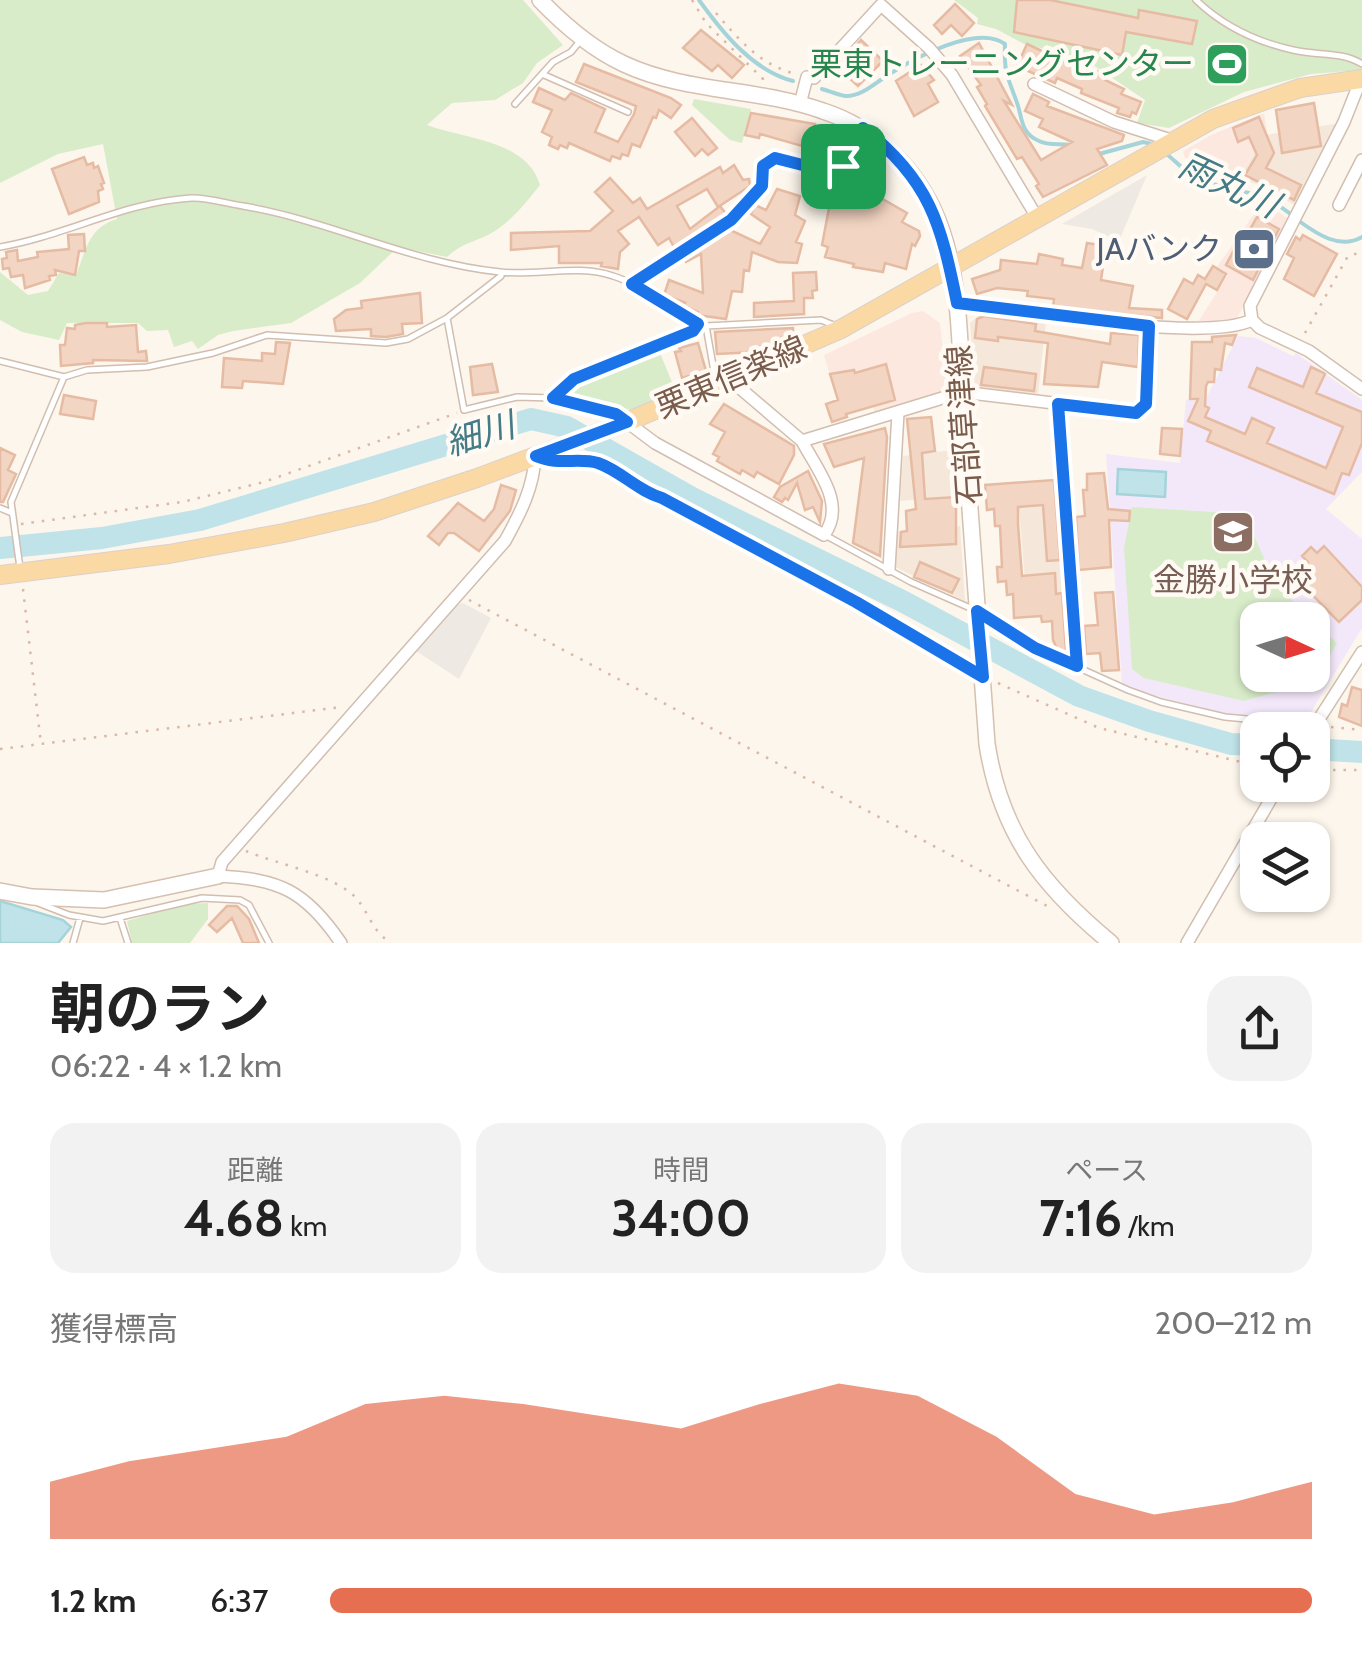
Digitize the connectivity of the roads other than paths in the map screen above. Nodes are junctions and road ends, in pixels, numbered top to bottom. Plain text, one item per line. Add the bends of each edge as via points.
1 (540, 0) edge
2 (1196, 0) edge
3 (582, 38) junction
4 (1362, 66) edge
5 (542, 74) junction
6 (1362, 79) edge
7 (1034, 84) dead end
8 (515, 104) dead end
9 (800, 104) junction
10 (628, 112) dead end
11 (863, 128) junction
12 (1166, 146) junction
13 (1362, 160) edge
14 (754, 196) joint
15 (1339, 205) dead end
16 (1038, 219) junction
17 (0, 247) edge
18 (950, 269) junction
19 (501, 272) junction
20 (632, 284) junction
21 (957, 303) junction
22 (447, 318) junction
23 (1252, 320) junction
24 (702, 325) junction
25 (1149, 326) junction
26 (841, 329) junction
27 (0, 361) edge
28 (64, 378) junction
29 (722, 380) junction
30 (1362, 389) edge
31 (962, 392) junction
32 (553, 398) junction
33 (1058, 404) junction
34 (898, 413) junction
35 (621, 423) junction
36 (802, 441) junction
37 (543, 453) junction
38 (0, 508) edge
39 (12, 513) junction
40 (824, 534) junction
41 (20, 568) junction
42 (889, 569) junction
43 (0, 575) edge
44 (977, 614) junction
45 (1362, 652) edge
46 (1077, 666) junction
47 (1356, 672) edge
48 (1325, 712) edge
49 (1240, 719) edge
50 (1269, 802) edge
51 (218, 876) junction
52 (0, 890) edge
53 (32, 897) junction
54 (80, 918) junction
55 (120, 918) junction
56 (73, 943) edge
57 (128, 943) edge
58 (269, 943) edge
59 (341, 943) edge
60 (1110, 943) edge
61 (1187, 943) edge

1 - 3 main road, 石部草津線
2 - 4 lane via 1246,34 1293,50 1350,56
3 - 5 lane
3 - 9 main road, 石部草津線 via 640,71
4 - 6 lane
5 - 8 lane
5 - 10 lane
6 - 12 main road, 栗東信楽線 via 1251,104
6 - 23 street via 1250,306
7 - 12 street
9 - 11 main road, 石部草津線
9 - 16 street via 807,77 814,78 880,4 939,58
11 - 14 street via 843,166 830,172 775,158 763,166
11 - 18 main road, 石部草津線 via 912,174 934,210
12 - 16 main road, 栗東信楽線
13 - 15 street
14 - 20 lane via 731,220
16 - 18 main road, 栗東信楽線
17 - 19 lane via 108,214 193,198 282,213 394,251
18 - 21 main road, 石部草津線
18 - 26 main road, 栗東信楽線
19 - 20 lane via 596,272
19 - 22 lane
20 - 24 lane
21 - 25 street
21 - 31 main road, 石部草津線
22 - 28 lane via 386,343 267,335 213,353
22 - 32 lane via 464,410 517,397
23 - 25 street via 1238,327
23 - 30 street
24 - 26 lane via 820,320
24 - 29 lane
24 - 32 lane via 574,379
25 - 33 street via 1146,404 1136,413
26 - 29 main road, 栗東信楽線
27 - 28 lane
28 - 39 lane
29 - 35 main road, 栗東信楽線
29 - 36 street
31 - 33 street
31 - 34 street
31 - 44 main road, 石部草津線
32 - 35 lane via 616,414
33 - 46 street
34 - 36 street
34 - 42 street
35 - 37 main road, 栗東信楽線
35 - 40 street
36 - 40 street via 832,497 834,516
37 - 41 main road, 栗東信楽線 via 320,524 169,554
37 - 51 street via 512,528 222,862
38 - 39 lane
39 - 41 lane
40 - 42 lane
41 - 43 main road, 栗東信楽線
42 - 44 lane
44 - 46 lane
44 - 60 main road, 石部草津線 via 992,776 1005,813 1026,854 1068,908
45 - 47 street
46 - 49 lane via 1128,690
47 - 48 street
50 - 61 street
51 - 53 main road via 104,900
51 - 59 street via 262,878 296,895 323,916
52 - 53 main road
53 - 54 lane via 35,904
54 - 55 lane
54 - 56 lane
55 - 57 lane
55 - 58 lane via 227,898 249,905

